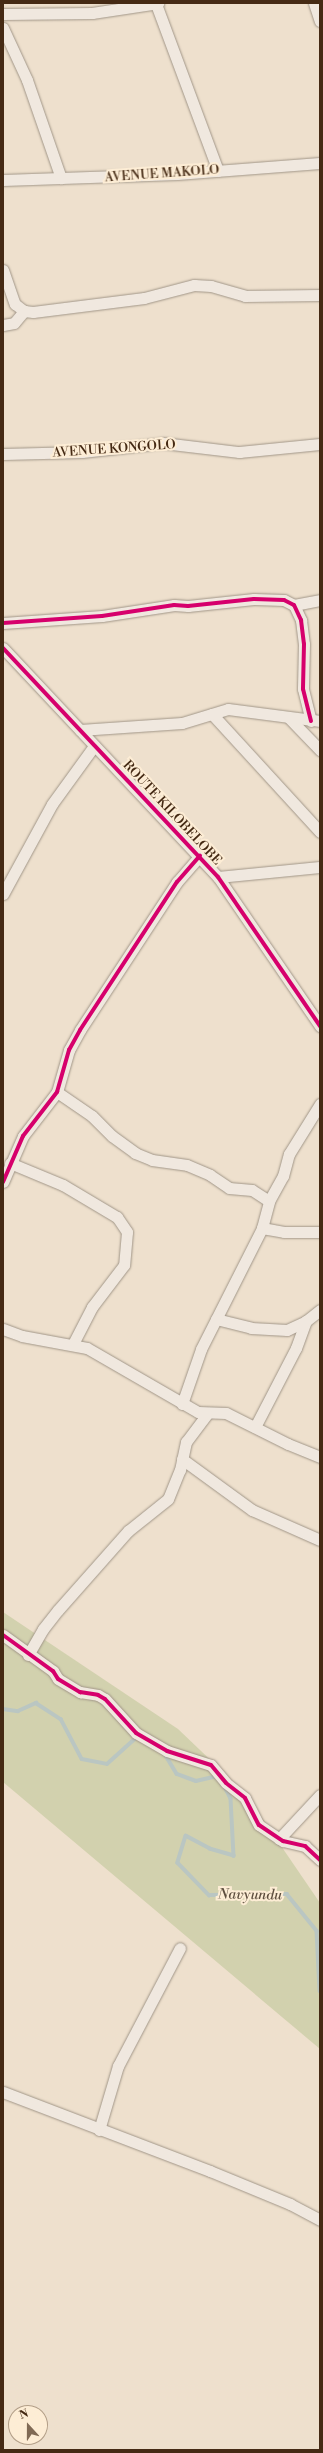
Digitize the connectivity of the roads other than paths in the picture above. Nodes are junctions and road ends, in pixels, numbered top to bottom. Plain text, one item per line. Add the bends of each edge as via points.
1 (157, 3) edge
2 (314, 3) edge
3 (99, 8) edge
4 (3, 14) edge
5 (320, 20) edge
6 (3, 28) edge
7 (320, 163) edge
8 (218, 171) junction
9 (61, 178) junction
10 (3, 180) edge
11 (3, 270) edge
12 (320, 295) edge
13 (24, 311) junction
14 (3, 325) edge
15 (320, 444) edge
16 (3, 454) edge
17 (320, 600) edge
18 (294, 605) junction
19 (3, 623) edge
20 (3, 648) edge
21 (212, 714) junction
22 (290, 718) junction
23 (315, 721) edge
24 (80, 730) junction
25 (94, 746) junction
26 (320, 750) edge
27 (320, 832) edge
28 (200, 856) junction
29 (320, 867) edge
30 (218, 877) junction
31 (3, 894) edge
32 (320, 1026) edge
33 (57, 1092) junction
34 (320, 1104) edge
35 (10, 1163) junction
36 (3, 1182) edge
37 (269, 1201) junction
38 (262, 1228) junction
39 (320, 1232) edge
40 (320, 1310) edge
41 (216, 1319) junction
42 (306, 1321) junction
43 (6, 1330) edge
44 (73, 1344) junction
45 (182, 1404) junction
46 (207, 1414) junction
47 (255, 1427) junction
48 (320, 1457) edge
49 (182, 1459) junction
50 (320, 1540) edge
51 (3, 1635) edge
52 (28, 1655) junction
53 (320, 1794) edge
54 (279, 1839) junction
55 (320, 1860) edge
56 (180, 1948) dead end
57 (3, 2092) edge
58 (99, 2130) junction
59 (320, 2220) edge

1 - 3 street
1 - 8 street
2 - 5 street
3 - 4 street
6 - 9 street via 27,80
7 - 8 street, AVENUE MAKOLO
8 - 9 street, AVENUE MAKOLO
9 - 10 street, AVENUE MAKOLO
11 - 13 street via 15,304
12 - 13 street via 245,296 210,286 194,285 169,293 113,303
13 - 14 street via 14,323
15 - 16 street, AVENUE KONGOLO via 239,452 187,444 155,444 82,452
17 - 18 street
18 - 19 street via 273,598 254,599
18 - 23 street via 302,628 303,689
20 - 24 street, ROUTE KILOBELOBE
21 - 22 street via 228,709
21 - 24 street via 182,723
21 - 27 street
22 - 23 street
22 - 26 street
24 - 25 street, ROUTE KILOBELOBE
25 - 28 street, ROUTE KILOBELOBE
25 - 31 street via 52,804
28 - 30 street, ROUTE KILOBELOBE
28 - 33 street via 177,882 80,1030 67,1055
29 - 30 street
30 - 32 street, ROUTE KILOBELOBE
33 - 35 street via 31,1124
33 - 37 street via 92,1116 112,1136 135,1153 152,1160 187,1165 210,1174 229,1188 252,1190
34 - 37 street via 294,1143 283,1176
35 - 36 street
35 - 44 street via 63,1185 117,1217 127,1232 124,1265 92,1307
37 - 38 street
38 - 39 street via 284,1232
38 - 41 street
40 - 42 street
41 - 42 street via 268,1330 287,1330
41 - 45 street via 201,1349
42 - 47 street
43 - 44 street via 42,1340
44 - 45 street via 87,1348
45 - 46 street
46 - 47 street via 226,1413
46 - 49 street via 186,1442
47 - 48 street
49 - 50 street via 252,1510
49 - 52 street via 175,1483 163,1504 128,1531 58,1610
51 - 52 street
52 - 54 street via 41,1662 58,1679 80,1692 105,1699 136,1733 167,1751 211,1764 226,1783 245,1798 259,1825
53 - 54 street via 294,1826
54 - 55 street via 305,1846
56 - 58 street via 118,2066
57 - 58 street
58 - 59 street via 210,2171 290,2204

